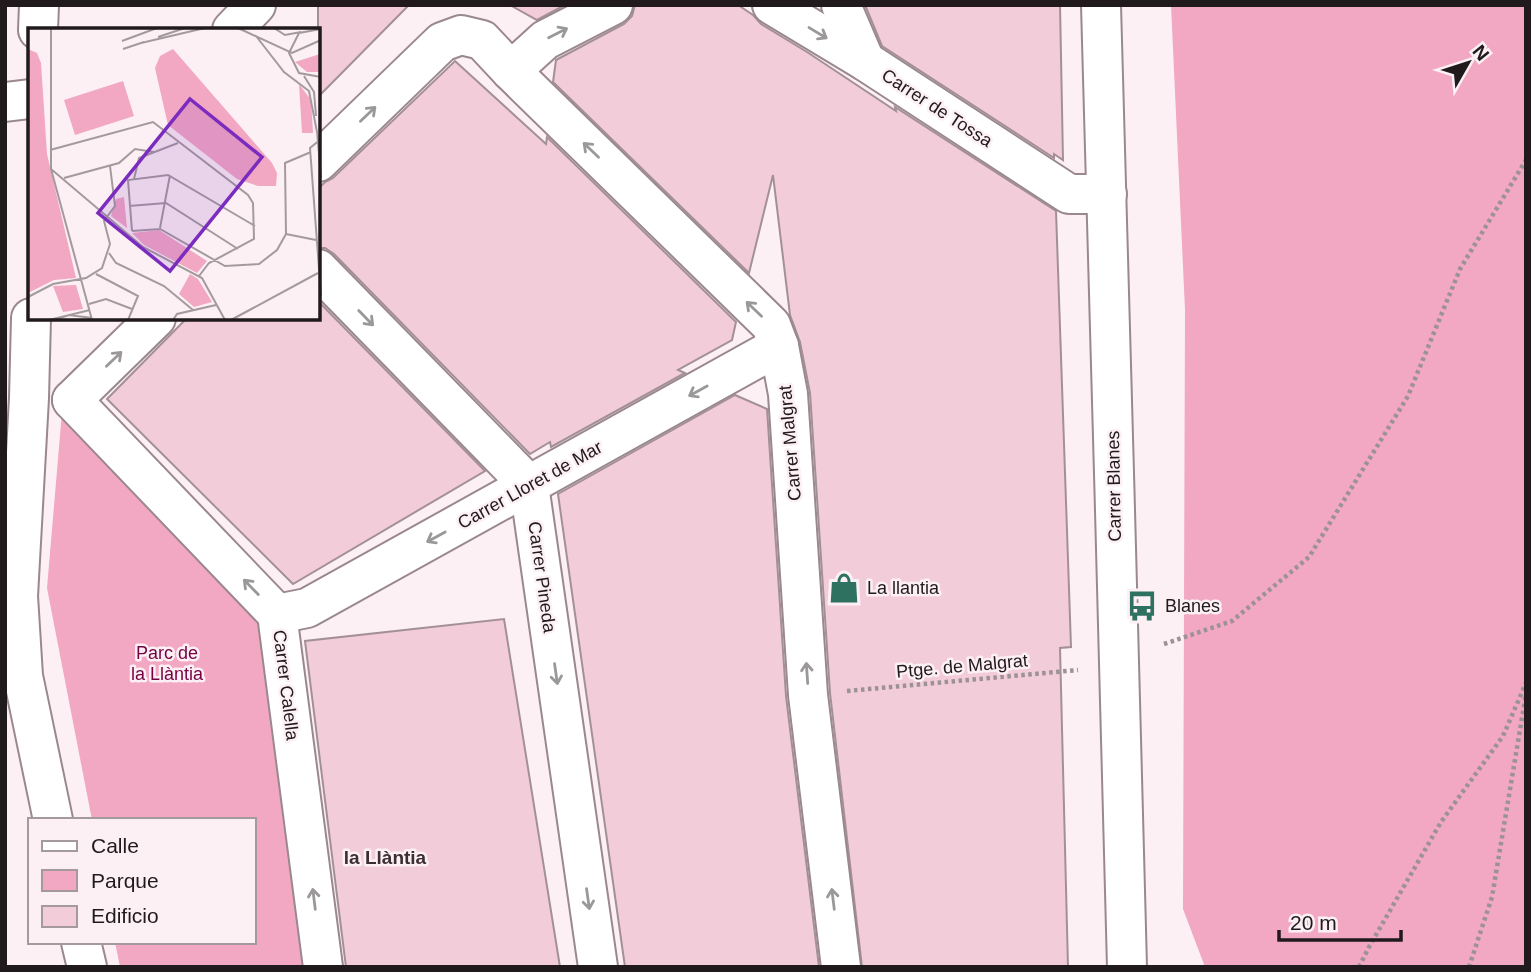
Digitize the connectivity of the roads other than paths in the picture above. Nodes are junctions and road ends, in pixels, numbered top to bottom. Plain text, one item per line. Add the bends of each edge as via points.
1 (39, 5) edge
2 (256, 5) edge
3 (613, 5) edge
4 (772, 5) edge
5 (841, 5) edge
6 (1101, 5) edge
7 (38, 28) edge
8 (234, 28) edge
9 (865, 61) junction
10 (510, 71) junction
11 (28, 99) edge
12 (5, 102) edge
13 (320, 160) edge
14 (1107, 194) junction
15 (320, 271) edge
16 (31, 320) edge
17 (154, 320) edge
18 (779, 345) junction
19 (29, 398) junction
20 (72, 400) junction
21 (529, 485) junction
22 (277, 614) junction
23 (53, 818) edge
24 (81, 944) edge
25 (87, 967) edge
26 (323, 967) edge
27 (598, 967) edge
28 (841, 967) edge
29 (1127, 967) edge

1 - 7 street
2 - 8 street
10 -> 3 street via 545,40
4 -> 9 street, Carrer de Tossa
5 - 9 street
6 - 14 street, Carrer Blanes
9 - 14 street, Carrer de Tossa via 1069,194
13 -> 10 street, Carrer Malgrat via 442,42 461,35 482,40
18 -> 10 street, Carrer Malgrat via 771,326
11 - 12 street
14 - 29 street, Carrer Blanes
15 -> 21 street
16 - 19 street
20 -> 17 street
18 -> 21 street, Carrer Lloret de Mar
28 -> 18 street, Carrer Malgrat via 808,695 788,394
19 - 20 street
19 - 23 street via 18,596 23,676
22 -> 20 street, Carrer Calella
21 -> 22 street, Carrer Lloret de Mar via 307,608
21 -> 27 street, Carrer Pineda
26 -> 22 street, Carrer Calella
24 - 25 street

